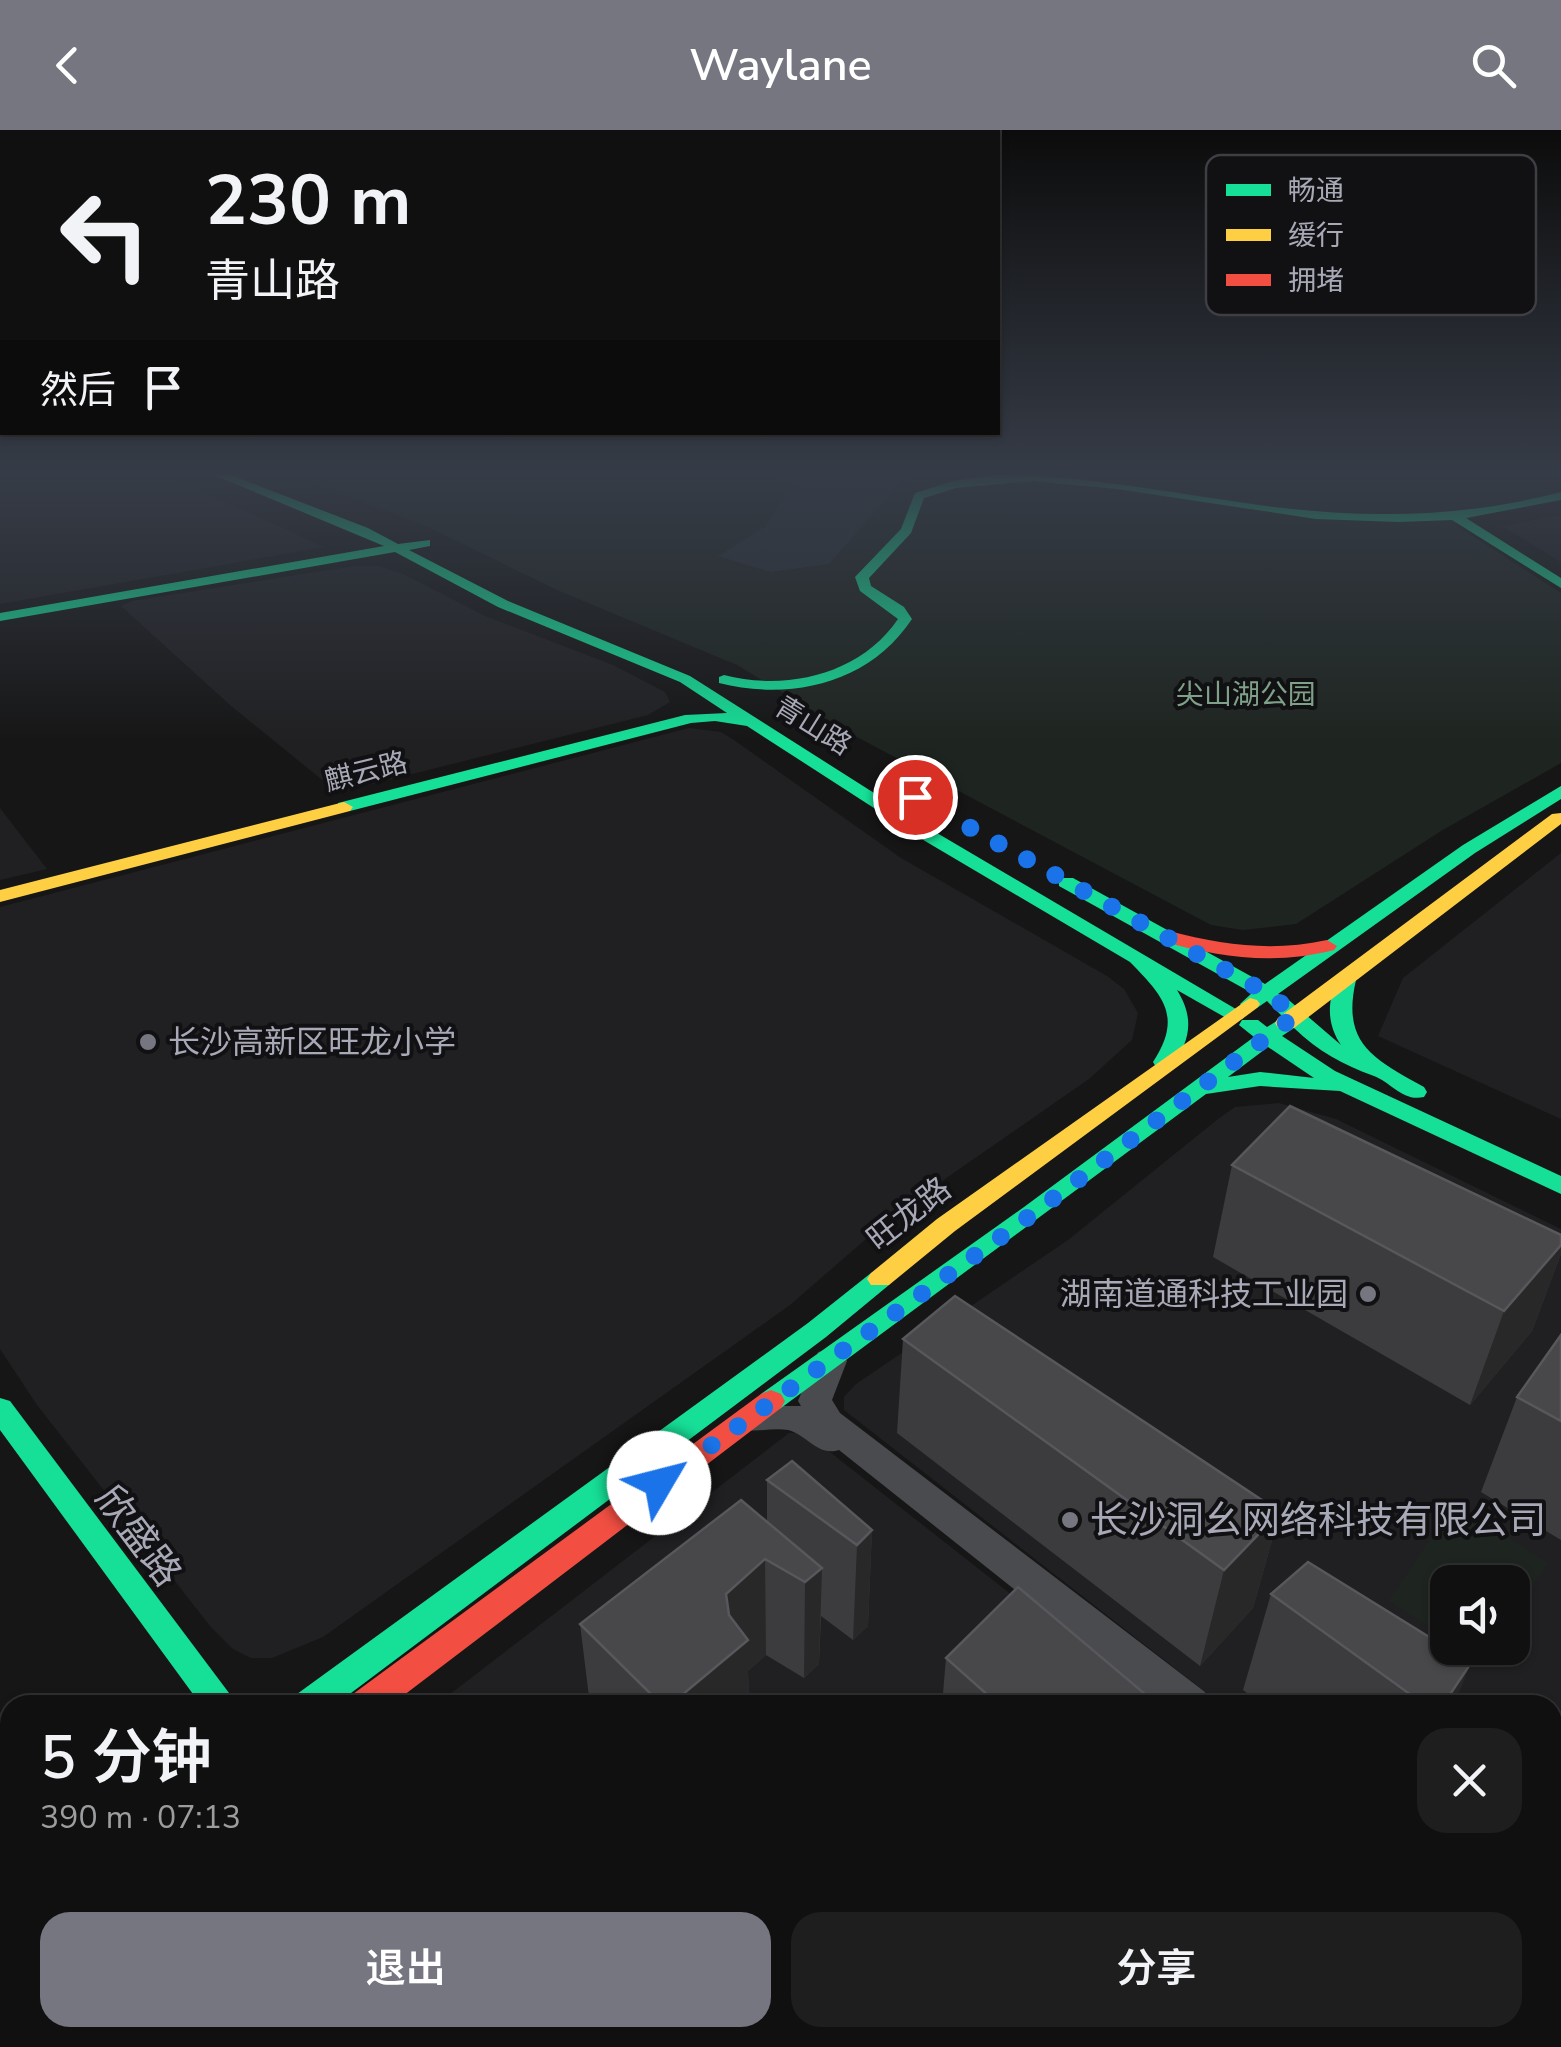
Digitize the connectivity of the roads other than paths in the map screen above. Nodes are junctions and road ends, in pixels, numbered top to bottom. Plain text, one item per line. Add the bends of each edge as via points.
1 (277, 564) edge
2 (441, 564) edge
3 (456, 564) edge
4 (874, 564) edge
5 (882, 564) edge
6 (1534, 564) edge
7 (1561, 582) edge
8 (0, 613) edge
9 (724, 680) junction
10 (696, 686) junction
11 (784, 719) junction
12 (748, 720) junction
13 (898, 788) dead end
14 (1561, 790) edge
15 (1561, 815) edge
16 (1054, 875) dead end
17 (0, 894) edge
18 (1159, 933) junction
19 (1343, 940) junction
20 (1128, 951) junction
21 (1346, 980) junction
22 (1267, 993) junction
23 (1236, 1015) junction
24 (1296, 1015) junction
25 (1266, 1037) junction
26 (1154, 1072) junction
27 (1416, 1092) junction
28 (1368, 1096) junction
29 (1179, 1100) junction
30 (1506, 1134) dead end
31 (1561, 1186) edge
32 (836, 1353) junction
33 (0, 1409) edge
34 (740, 1423) junction
35 (0, 1438) edge
36 (186, 1695) edge
37 (214, 1695) edge
38 (323, 1695) edge
39 (377, 1695) edge
40 (1157, 1695) edge
41 (1178, 1695) edge

1 - 8 main road
2 - 10 main road, 青山路 via 503,604
3 - 9 main road, 青山路
4 - 9 main road via 862,577 865,588 900,610 898,633 799,684 775,688
5 - 11 main road via 870,578 872,586 908,609 912,626 878,652 791,694 782,703
6 - 7 main road
9 - 11 main road, 青山路
10 - 12 main road, 青山路
10 - 17 main road, 麒云路 via 693,706 670,718
11 - 13 main road, 青山路
12 - 17 main road, 麒云路 via 690,718
12 - 20 main road, 青山路
14 - 19 main road, 旺龙路
15 - 21 main road
16 - 18 main road
18 - 19 main road via 1242,954 1301,952
18 - 22 main road
19 - 22 main road, 旺龙路
20 - 23 main road, 青山路
20 - 26 main road via 1166,985 1182,1020 1172,1054
21 - 24 main road
21 - 27 main road via 1337,1015 1347,1043
22 - 23 main road, 旺龙路
22 - 24 main road
23 - 25 main road, 青山路
23 - 26 main road, 旺龙路
24 - 25 main road
24 - 27 main road via 1324,1045
25 - 28 main road, 青山路
25 - 29 main road
26 - 38 main road, 旺龙路
27 - 30 main road
28 - 29 main road via 1320,1083 1260,1079 1226,1082
28 - 31 main road, 青山路
29 - 32 main road
32 - 34 main road
32 - 41 street via 815,1401 828,1422
33 - 37 main road, 欣盛路
34 - 39 main road
34 - 40 street via 782,1415 818,1428
35 - 36 main road, 欣盛路

